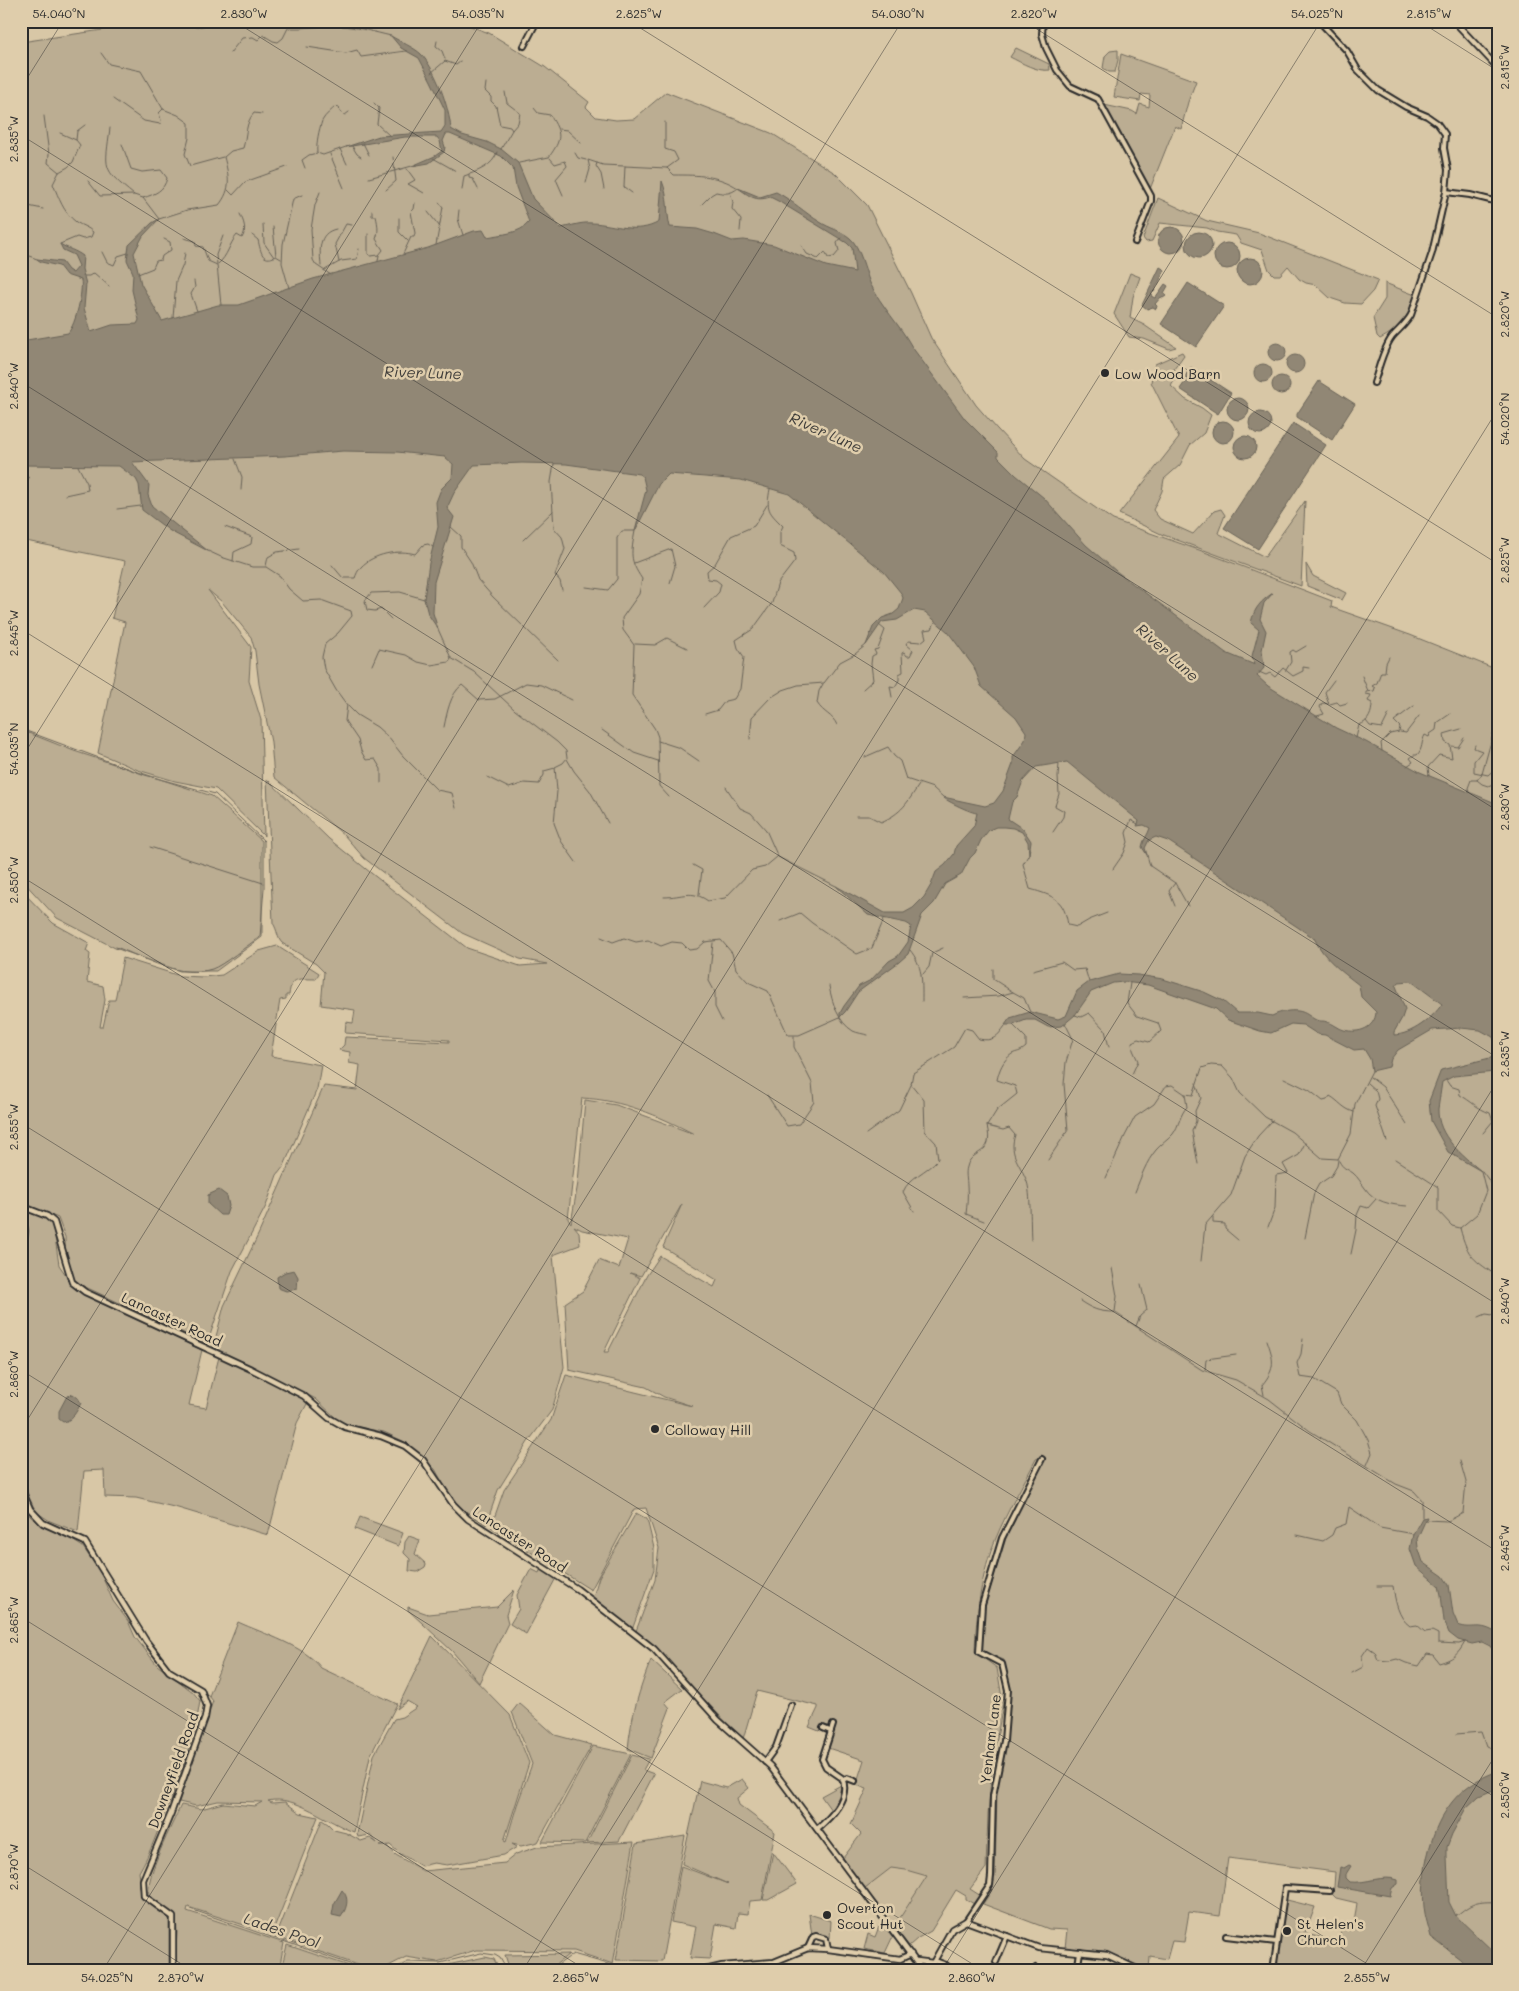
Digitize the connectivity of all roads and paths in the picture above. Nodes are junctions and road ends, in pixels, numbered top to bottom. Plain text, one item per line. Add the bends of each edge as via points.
1 (537, 21) edge
2 (1043, 21) edge
3 (1319, 21) edge
4 (1454, 21) edge
5 (524, 46) dead end
6 (1498, 68) edge
7 (1446, 192) junction
8 (1498, 202) edge
9 (1135, 242) dead end
10 (1374, 382) dead end
11 (21, 1208) edge
12 (21, 1260) edge
13 (1042, 1459) dead end
14 (21, 1488) edge
15 (792, 1705) dead end
16 (832, 1725) dead end
17 (822, 1728) dead end
18 (830, 1731) junction
19 (765, 1762) junction
20 (843, 1780) junction
21 (855, 1781) dead end
22 (817, 1829) junction
23 (1330, 1891) dead end
24 (966, 1921) junction
25 (1007, 1936) junction
26 (1226, 1936) dead end
27 (1276, 1942) junction
28 (808, 1948) junction
29 (828, 1949) junction
30 (1080, 1952) junction
31 (911, 1954) junction
32 (917, 1961) junction
33 (936, 1961) junction
34 (996, 1962) dead end
35 (1078, 1965) junction
36 (1036, 1968) dead end
37 (173, 1970) edge
38 (705, 1970) edge
39 (922, 1970) edge
40 (950, 1970) edge
41 (1041, 1970) edge
42 (1068, 1970) edge
43 (1095, 1970) edge
44 (1139, 1970) edge
45 (1274, 1970) edge

1 - 5 street
2 - 9 street via 1046,48 1057,70 1070,86 1098,98 1151,196
3 - 7 street via 1378,90 1442,128 1448,170
4 - 6 street
7 - 8 street
7 - 10 street via 1432,253 1416,301 1406,325 1392,338
11 - 12 street via 26,1231
11 - 19 street, Lancaster Road via 47,1216 54,1222 72,1282 85,1292 304,1396 345,1428 394,1440 414,1452 468,1519 577,1589 654,1648 718,1720
13 - 24 street, Yenham Lane via 1002,1538 982,1604 979,1652 1002,1664 1008,1690 1004,1741 994,1796 990,1884
14 - 37 street, Downeyfield Road via 30,1509 43,1523 85,1542 146,1641 169,1671 201,1690 207,1706 171,1813 143,1880 144,1896 173,1917
15 - 19 street via 776,1748
16 - 18 street
17 - 18 street
18 - 20 street via 823,1762
19 - 22 street, Lancaster Road
20 - 21 street
20 - 22 street via 841,1799
22 - 31 street, Lancaster Road
23 - 27 street via 1285,1888
24 - 25 street
24 - 33 street via 952,1929
25 - 30 street via 1039,1948
25 - 34 street
26 - 27 street
27 - 45 street
28 - 29 street
28 - 29 street via 816,1936 826,1939
28 - 38 street via 774,1962
29 - 31 street via 900,1960
30 - 35 street
30 - 44 street via 1108,1955
31 - 32 street, Lancaster Road
32 - 33 street
32 - 39 street, Lancaster Road
33 - 40 street
35 - 42 street
35 - 43 street
36 - 41 street

